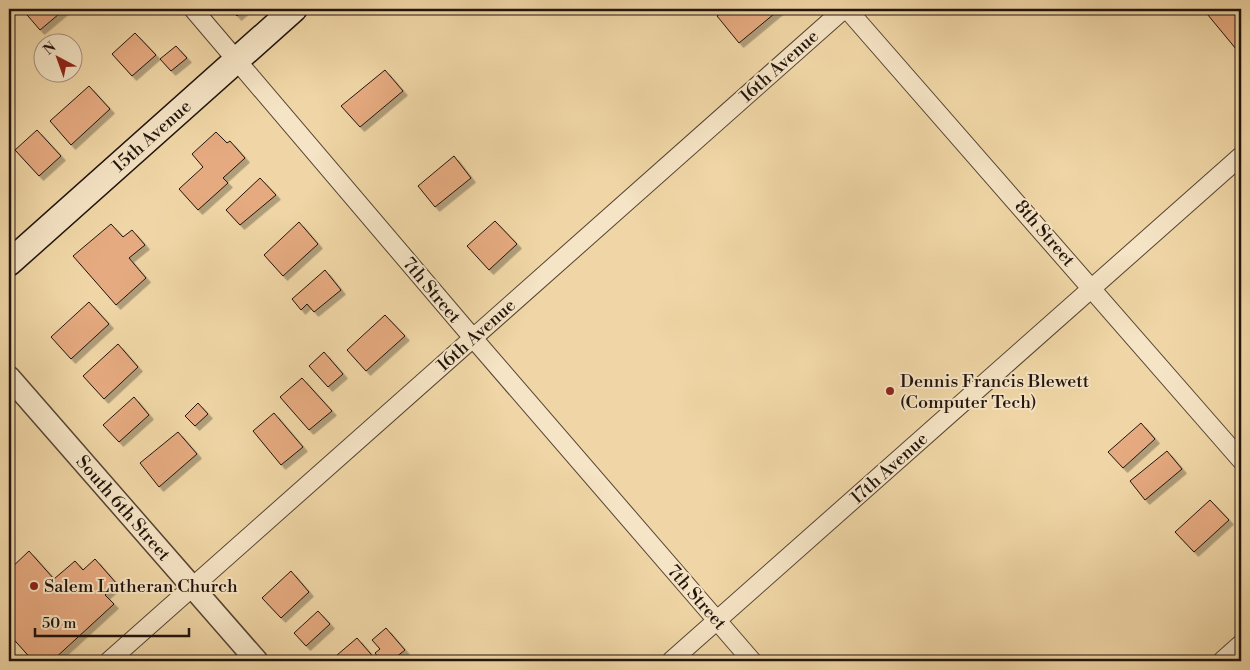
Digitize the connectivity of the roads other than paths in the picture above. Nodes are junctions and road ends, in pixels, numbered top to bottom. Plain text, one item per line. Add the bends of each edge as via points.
1 (193, 9) edge
2 (294, 9) edge
3 (845, 9) edge
4 (237, 60) junction
5 (1241, 156) edge
6 (9, 263) edge
7 (1093, 288) junction
8 (473, 338) junction
9 (9, 377) edge
10 (1241, 460) edge
11 (193, 587) junction
12 (717, 621) junction
13 (1241, 644) edge
14 (110, 661) edge
15 (257, 661) edge
16 (671, 661) edge
17 (752, 661) edge
18 (1222, 661) edge

1 - 4 street, 7th Street
2 - 4 main road, 15th Avenue
3 - 7 street, 8th Street
3 - 8 street, 16th Avenue
4 - 6 main road, 15th Avenue
4 - 8 street, 7th Street
5 - 7 street, 17th Avenue
7 - 10 street, 8th Street
7 - 12 street, 17th Avenue
8 - 11 street, 16th Avenue
8 - 12 street, 7th Street
9 - 11 street, South 6th Street
11 - 14 street, 16th Avenue
11 - 15 street, South 6th Street
12 - 16 street, 17th Avenue
12 - 17 street, 7th Street
13 - 18 street

